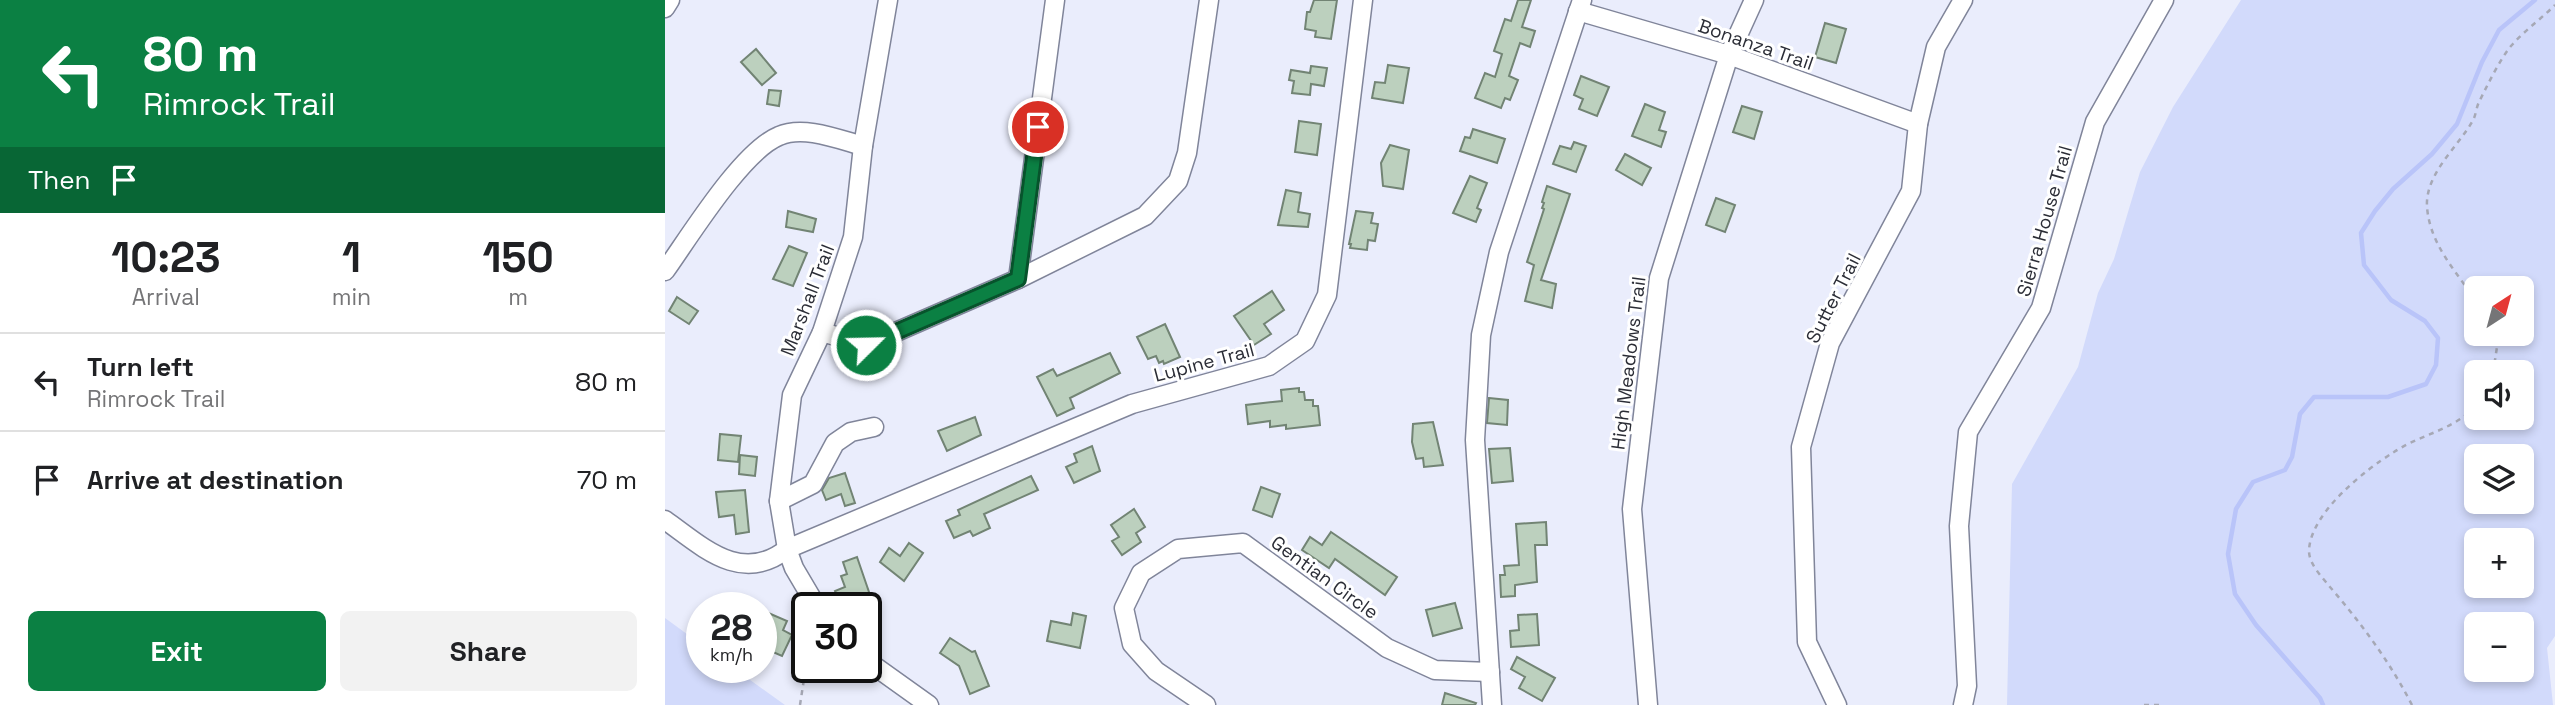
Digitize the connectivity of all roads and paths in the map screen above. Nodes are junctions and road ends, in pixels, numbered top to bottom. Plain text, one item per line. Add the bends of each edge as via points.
1 (670, 0) edge
2 (888, 0) edge
3 (1055, 0) edge
4 (1209, 0) edge
5 (1363, 0) edge
6 (1754, 0) edge
7 (1963, 0) edge
8 (2164, 0) edge
9 (2555, 5) edge
10 (1580, 6) edge
11 (665, 8) edge
12 (1729, 55) junction
13 (1918, 124) junction
14 (863, 146) junction
15 (665, 271) edge
16 (1018, 279) junction
17 (2464, 286) edge
18 (822, 332) junction
19 (2464, 415) edge
20 (874, 428) dead end
21 (779, 501) junction
22 (665, 520) edge
23 (787, 549) junction
24 (807, 592) edge
25 (882, 671) edge
26 (1490, 672) junction
27 (803, 683) edge
28 (800, 705) edge
29 (929, 705) edge
30 (1206, 705) edge
31 (1492, 705) edge
32 (1648, 705) edge
33 (1837, 705) edge
34 (1963, 705) edge
35 (2144, 705) edge
36 (2160, 705) edge
37 (2412, 705) edge

1 - 11 street
2 - 14 street, Marshall Trail
3 - 16 street
4 - 16 street via 1187,153 1178,181 1145,216
5 - 23 street, Lupine Trail via 1327,295 1304,341 1269,366 1132,404
6 - 12 street, High Meadows Trail
7 - 13 street, Sutter Trail via 1936,47
8 - 34 street, Sierra House Trail via 2095,122 2041,308 1968,432 1959,526 1967,687
9 - 17 path via 2510,47 2474,120 2429,189 2432,229
10 - 12 street, Bonanza Trail
10 - 26 street via 1499,252 1481,335 1475,440
12 - 13 street, Bonanza Trail
12 - 32 street, High Meadows Trail via 1659,278 1632,509
13 - 33 street, Sutter Trail via 1911,191 1830,343 1801,447 1807,642
14 - 15 street via 812,132 780,135 750,155
14 - 18 street, Marshall Trail via 853,237
16 - 18 street via 866,345
18 - 21 street, Marshall Trail via 792,395
19 - 37 path via 2453,425 2395,450 2358,477 2326,512 2309,551 2315,569 2355,614
20 - 21 street via 851,432 835,443 813,484
21 - 23 street, Marshall Trail
22 - 23 street, Lupine Trail via 721,559 764,563
23 - 24 street, Marshall Trail
25 - 29 street
26 - 30 street, Gentian Circle via 1435,670 1387,648 1243,543 1178,549 1142,573 1124,608 1132,644 1156,671
26 - 31 street
27 - 28 path
35 - 36 path

